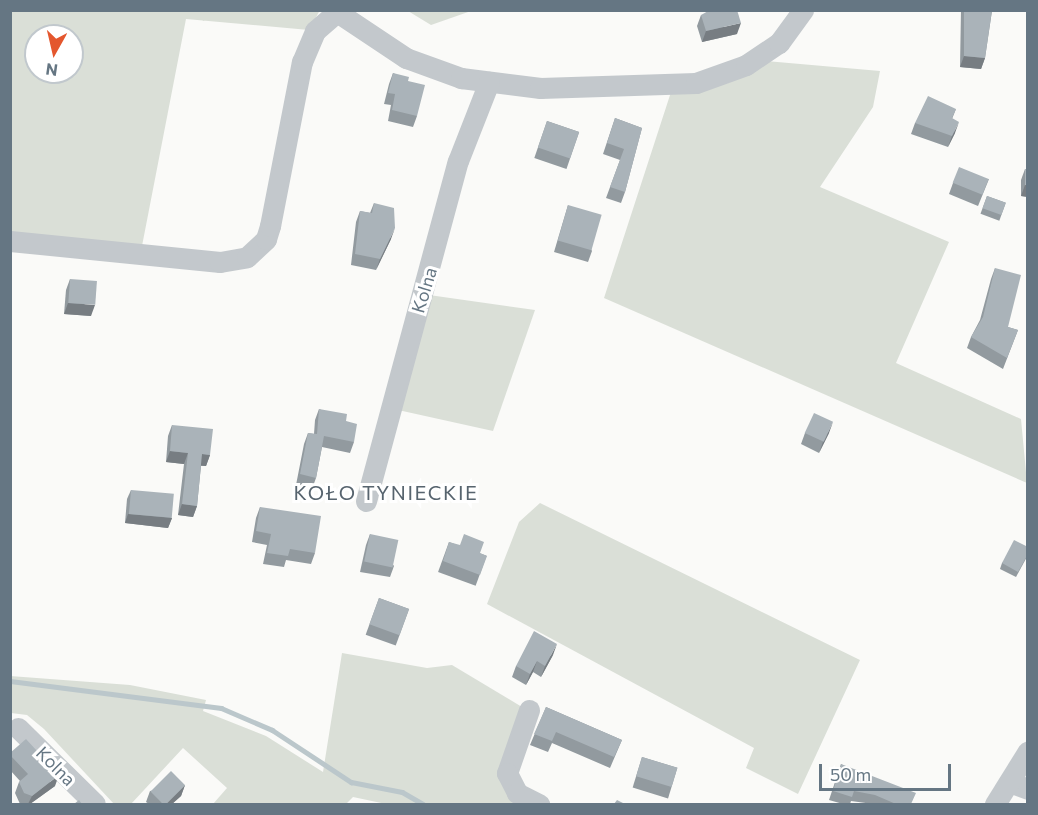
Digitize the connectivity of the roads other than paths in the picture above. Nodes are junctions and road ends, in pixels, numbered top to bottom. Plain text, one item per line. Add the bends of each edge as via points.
1 (803, 10) edge
2 (335, 11) edge
3 (489, 82) junction
4 (10, 241) edge
5 (366, 501) dead end
6 (529, 710) dead end
7 (18, 728) dead end
8 (1028, 751) edge
9 (1018, 786) edge
10 (95, 804) edge
11 (538, 804) edge
12 (995, 804) edge

1 - 3 street via 779,43 746,65 696,83 540,88
2 - 3 street via 406,58 461,78
2 - 4 street via 315,31 302,62 270,226 266,239 247,257 220,262
3 - 5 street, Kolna via 458,161
6 - 11 street via 506,763 517,793
7 - 10 street, Kolna
8 - 9 street
9 - 12 street

